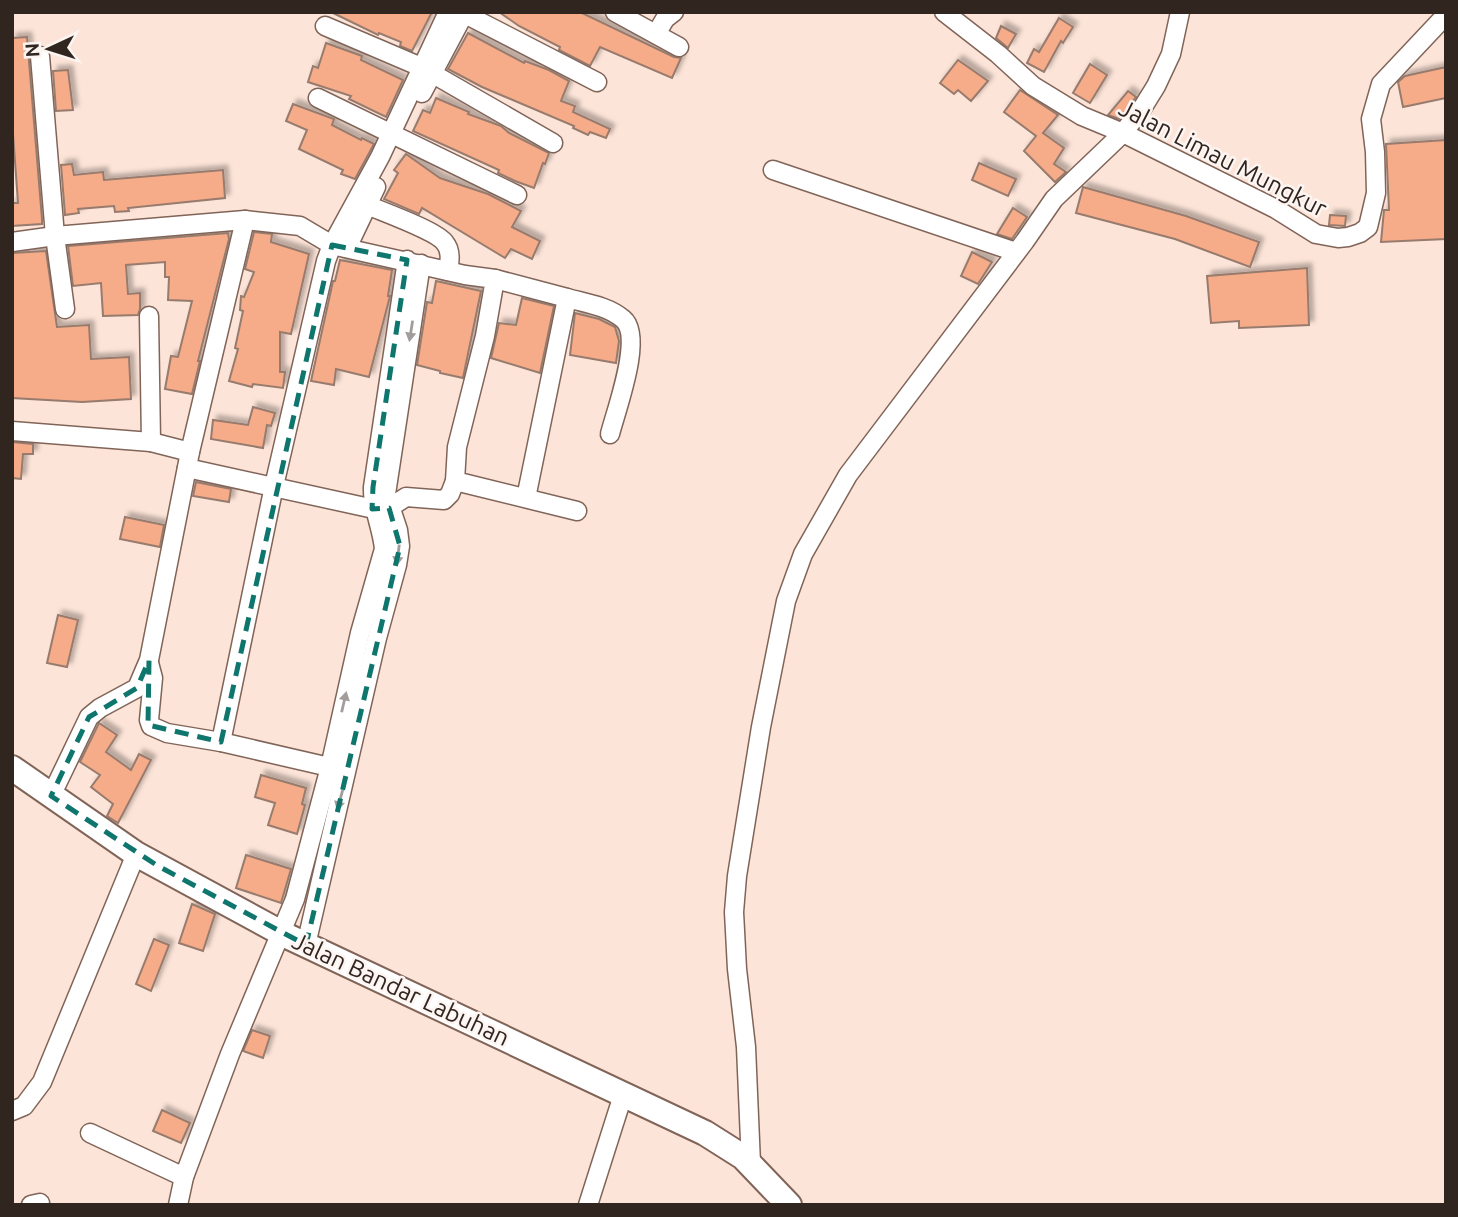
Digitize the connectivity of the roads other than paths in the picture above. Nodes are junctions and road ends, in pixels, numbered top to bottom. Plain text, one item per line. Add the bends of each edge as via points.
1 (615, 12) edge
2 (674, 12) edge
3 (943, 12) edge
4 (1180, 12) edge
5 (460, 13) edge
6 (1446, 15) edge
7 (325, 26) dead end
8 (656, 34) junction
9 (679, 47) dead end
10 (40, 56) dead end
11 (426, 70) junction
12 (597, 82) dead end
13 (318, 98) dead end
14 (1123, 133) junction
15 (396, 137) junction
16 (553, 143) dead end
17 (773, 170) dead end
18 (517, 195) dead end
19 (368, 205) junction
20 (245, 220) junction
21 (55, 236) junction
22 (12, 242) edge
23 (340, 246) junction
24 (1016, 252) junction
25 (414, 262) junction
26 (448, 271) junction
27 (495, 279) junction
28 (567, 298) junction
29 (65, 309) dead end
30 (149, 316) dead end
31 (12, 431) edge
32 (610, 434) dead end
33 (151, 442) junction
34 (189, 460) junction
35 (454, 481) junction
36 (274, 486) junction
37 (526, 498) junction
38 (382, 509) junction
39 (577, 511) dead end
40 (149, 660) junction
41 (221, 742) junction
42 (330, 767) junction
43 (12, 768) edge
44 (348, 771) junction
45 (51, 796) junction
46 (136, 854) junction
47 (306, 854) junction
48 (324, 860) junction
49 (281, 933) junction
50 (306, 945) junction
51 (623, 1095) junction
52 (12, 1111) edge
53 (90, 1133) dead end
54 (751, 1164) junction
55 (184, 1177) junction
56 (32, 1205) edge
57 (39, 1205) edge
58 (178, 1205) edge
59 (588, 1205) edge
60 (789, 1205) edge

1 - 8 street
2 - 8 street
3 - 14 street, Jalan Limau Mungkur via 1033,86 1082,116
4 - 14 street via 1171,54 1156,86
5 - 11 street
5 - 12 street
6 - 14 street, Jalan Limau Mungkur via 1381,84 1371,119 1376,193 1368,227 1360,233 1338,238 1316,234 1276,209
7 - 11 street
8 - 9 street
10 - 21 street
11 - 15 street
11 - 16 street
13 - 15 street
14 - 24 street via 1054,199
15 - 18 street
15 - 19 street
15 - 23 street
17 - 24 street
19 - 23 street
19 - 26 street via 446,243
20 - 21 street
20 - 23 street via 300,226
20 - 34 street
21 - 22 street
21 - 29 street
23 - 25 street
23 - 36 street via 313,314
24 - 54 street via 848,475 803,554 786,601 761,727 734,912
25 - 26 street
25 - 38 street via 380,488
26 - 27 street
27 - 28 street
27 - 35 street via 457,447
28 - 32 street via 605,309 628,325 629,360
28 - 37 street
30 - 33 street
31 - 33 street
33 - 34 street
34 - 36 street
34 - 40 street
35 - 37 street
35 - 38 street via 444,500 406,497
36 - 38 street
36 - 41 street
37 - 39 street
42 -> 38 street via 384,549
38 -> 44 street via 398,530 400,546
40 - 41 street via 152,726
40 - 45 street via 137,688 89,717
41 - 42 street
42 - 44 street
42 - 47 street
43 - 45 main road, Jalan Bandar Labuhan
44 -> 48 street
45 - 46 main road, Jalan Bandar Labuhan
46 - 49 main road, Jalan Bandar Labuhan
46 - 52 street via 42,1082 24,1106
47 - 48 street
47 - 49 street
48 - 50 street
49 - 50 main road, Jalan Bandar Labuhan
49 - 55 street
50 - 51 main road, Jalan Bandar Labuhan
51 - 54 main road, Jalan Bandar Labuhan via 705,1133
51 - 59 street
53 - 55 street
54 - 60 main road, Jalan Bandar Labuhan
55 - 58 street
56 - 57 street

